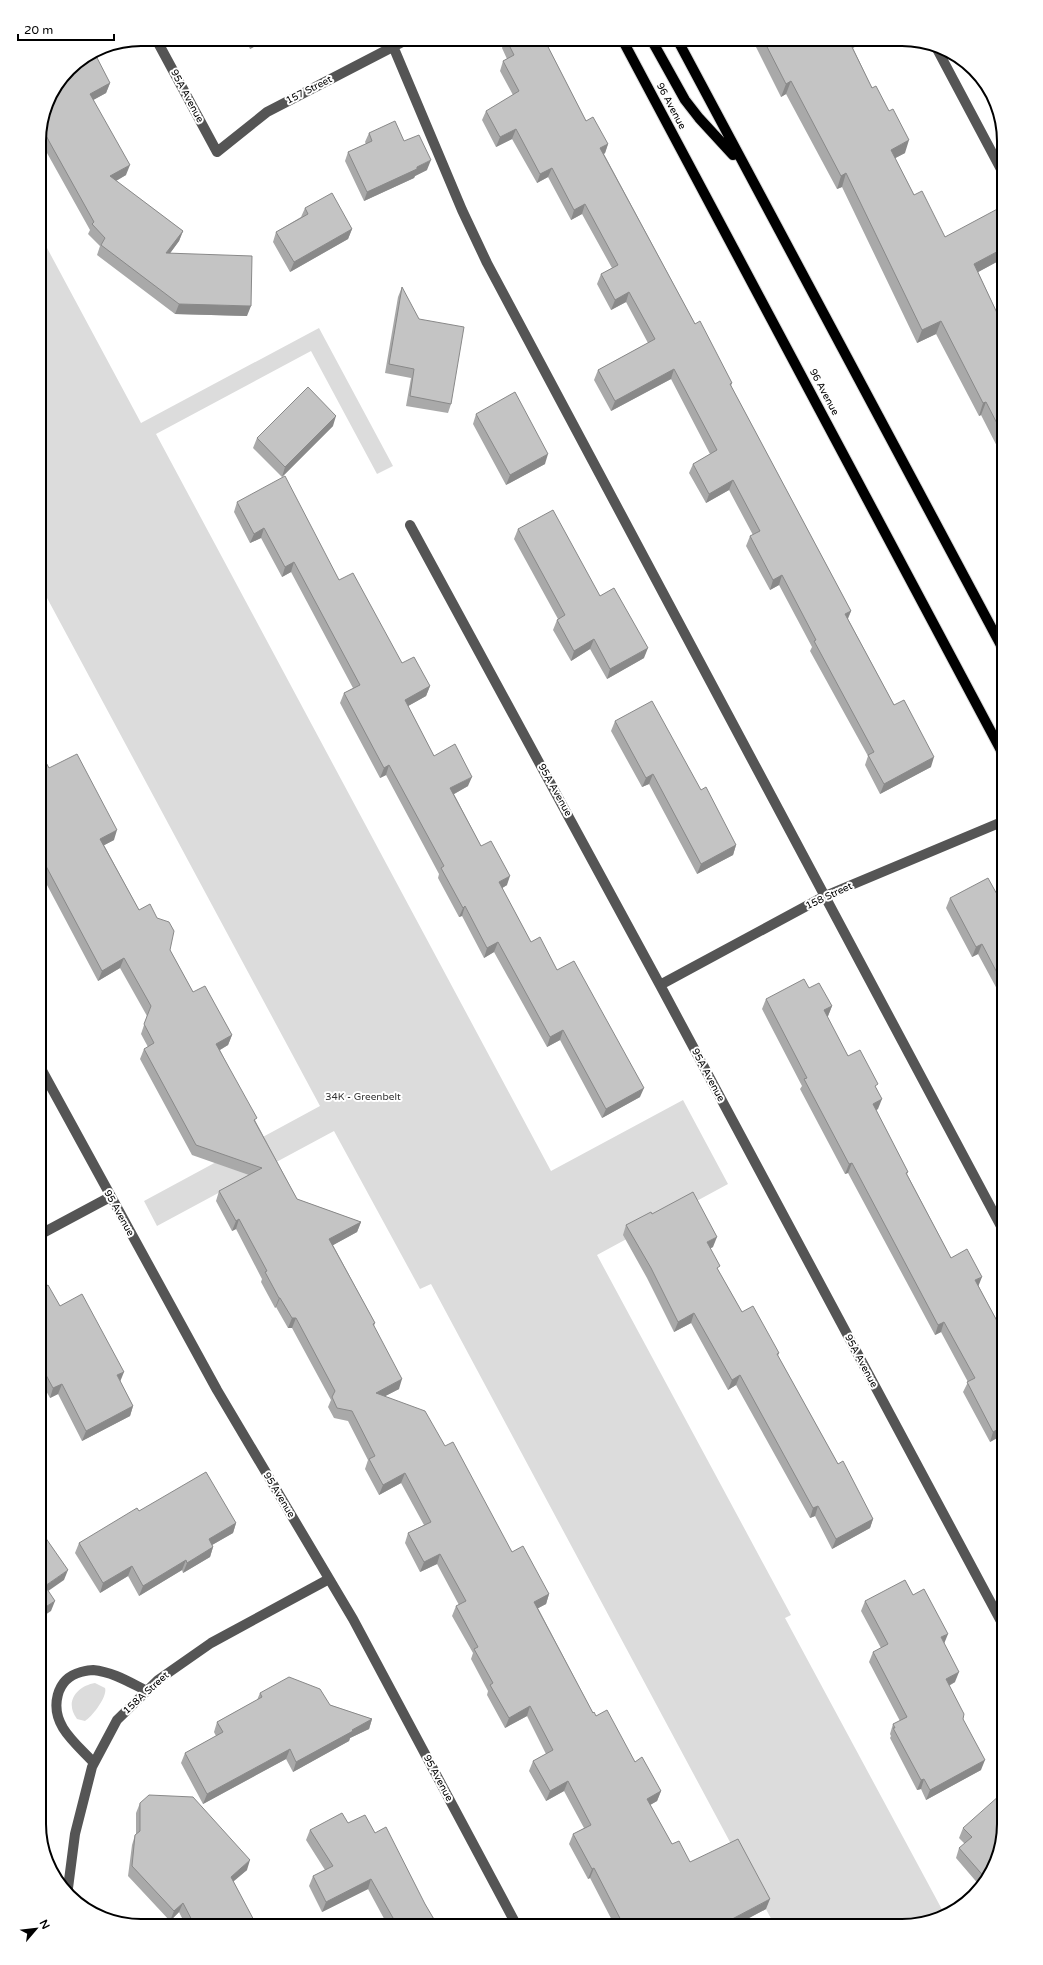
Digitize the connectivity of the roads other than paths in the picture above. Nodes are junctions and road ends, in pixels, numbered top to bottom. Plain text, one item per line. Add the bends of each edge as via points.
1 (160, 46) edge
2 (387, 46) edge
3 (393, 46) edge
4 (626, 46) edge
5 (655, 46) edge
6 (681, 46) edge
7 (940, 54) edge
8 (217, 152) joint
9 (997, 162) edge
10 (744, 166) junction
11 (410, 525) dead end
12 (997, 638) edge
13 (997, 743) edge
14 (997, 824) edge
15 (824, 896) junction
16 (660, 985) junction
17 (46, 1079) edge
18 (110, 1197) junction
19 (997, 1219) edge
20 (46, 1230) edge
21 (329, 1579) junction
22 (997, 1614) edge
23 (147, 1691) junction
24 (94, 1762) junction
25 (68, 1885) edge
26 (513, 1919) edge

1 - 8 street, 95A Avenue
2 - 8 street, 157 Street via 266,112
3 - 15 street via 487,263
4 - 13 main road, 96 Avenue
5 - 10 main road via 685,100
6 - 10 main road
7 - 9 street
10 - 12 main road
11 - 16 street, 95A Avenue
14 - 15 street, 158 Street
15 - 16 street, 158 Street
15 - 19 street
16 - 22 street, 95A Avenue
17 - 18 street, 95 Avenue
18 - 20 street
18 - 21 street, 95 Avenue via 217,1390
21 - 23 street, 158A Street via 211,1643 158,1680
21 - 26 street, 95 Avenue
23 - 24 street, 158A Street via 117,1720
23 - 24 street via 116,1674 92,1670 75,1674 63,1683 56,1695 56,1711 63,1728
24 - 25 street, 158A Street via 75,1834

